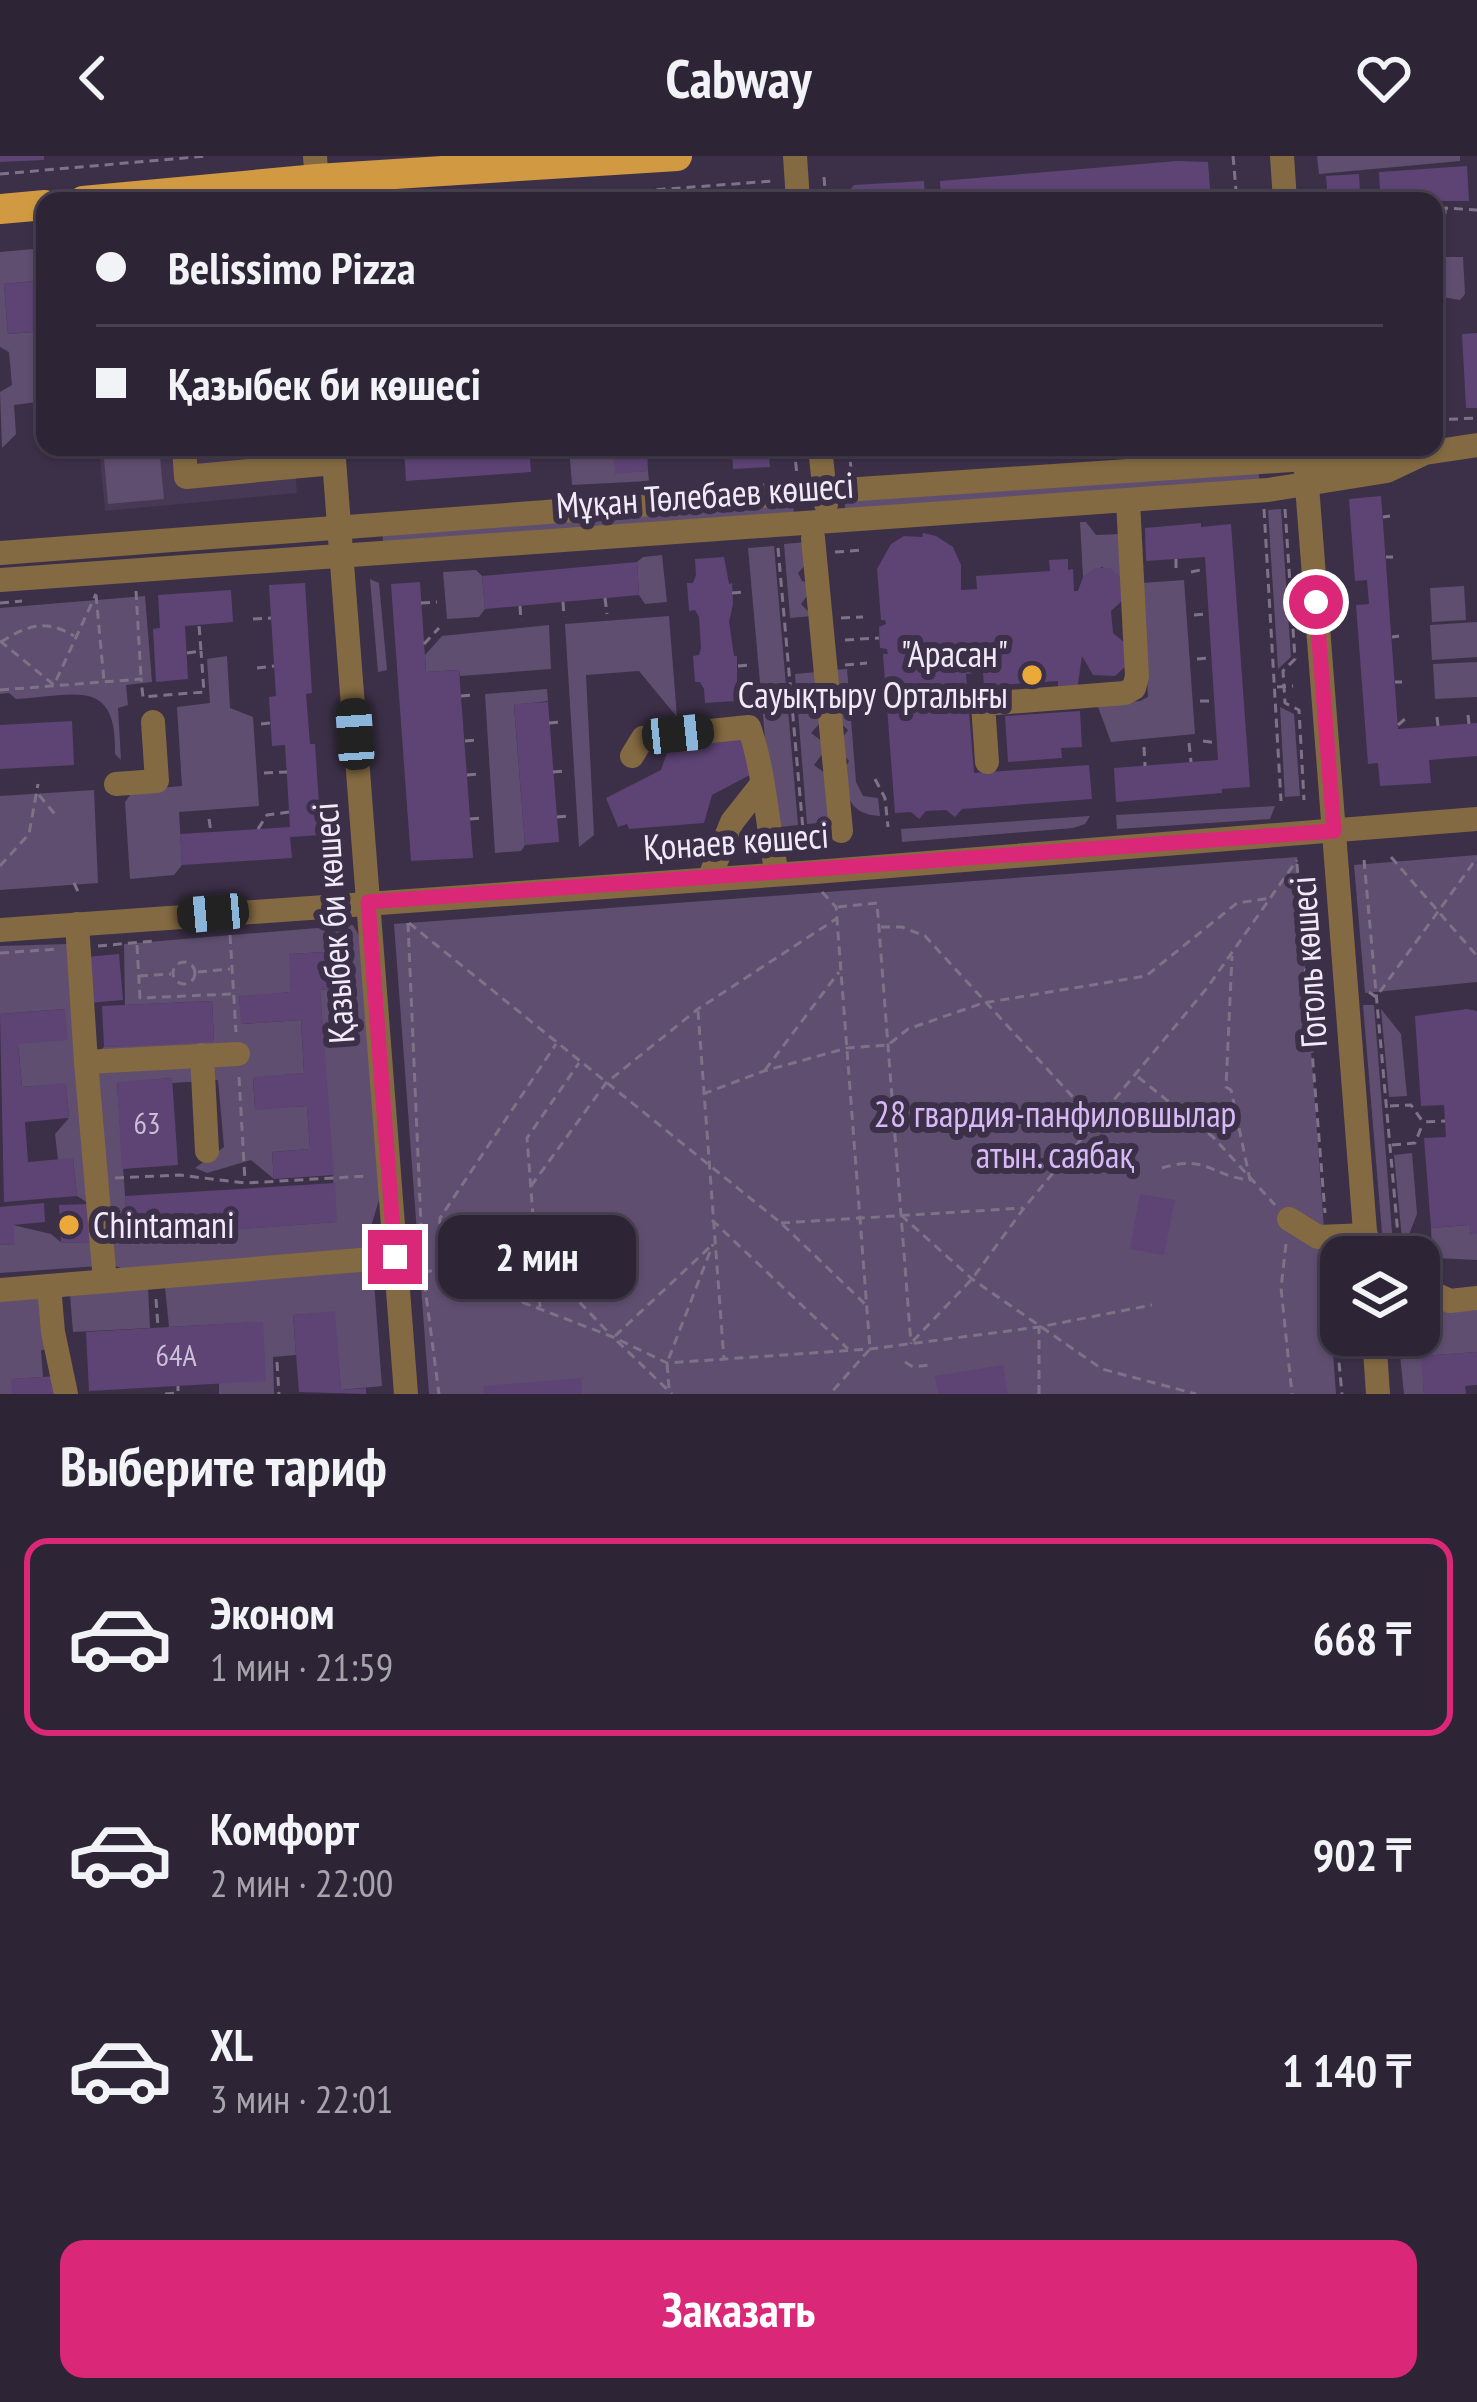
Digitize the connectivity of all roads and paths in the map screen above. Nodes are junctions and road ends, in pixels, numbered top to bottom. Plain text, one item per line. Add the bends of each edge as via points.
1 (207, 156) edge
2 (677, 156) edge
3 (795, 156) edge
4 (1234, 156) edge
5 (1282, 156) edge
6 (0, 174) edge
7 (824, 177) dead end
8 (317, 179) edge
9 (773, 181) dead end
10 (178, 192) edge
11 (627, 192) edge
12 (797, 192) edge
13 (825, 192) edge
14 (1237, 192) edge
15 (1284, 192) edge
16 (36, 206) edge
17 (1445, 208) dead end
18 (0, 209) edge
19 (1477, 210) edge
20 (1477, 418) edge
21 (1443, 420) edge
22 (1477, 445) edge
23 (1443, 452) edge
24 (185, 456) edge
25 (326, 456) edge
26 (333, 456) edge
27 (795, 456) edge
28 (821, 456) edge
29 (850, 456) edge
30 (1420, 456) edge
31 (1305, 463) edge
32 (852, 473) dead end
33 (798, 484) dead end
34 (824, 491) junction
35 (1276, 497) junction
36 (1127, 501) junction
37 (1390, 516) dead end
38 (1383, 517) dead end
39 (339, 525) junction
40 (828, 537) junction
41 (778, 541) dead end
42 (864, 550) dead end
43 (0, 553) edge
44 (341, 554) junction
45 (1386, 557) dead end
46 (1393, 557) dead end
47 (1175, 559) dead end
48 (1205, 569) dead end
49 (1191, 572) dead end
50 (1176, 573) dead end
51 (0, 580) edge
52 (136, 590) dead end
53 (746, 592) dead end
54 (732, 593) dead end
55 (605, 598) dead end
56 (437, 602) dead end
57 (563, 602) dead end
58 (421, 603) dead end
59 (520, 606) dead end
60 (607, 614) dead end
61 (1208, 614) dead end
62 (1194, 615) dead end
63 (863, 616) dead end
64 (564, 617) dead end
65 (271, 618) dead end
66 (842, 618) dead end
67 (253, 619) dead end
68 (521, 621) dead end
69 (199, 625) dead end
70 (439, 628) dead end
71 (76, 637) junction
72 (1392, 637) dead end
73 (1399, 637) dead end
74 (879, 638) dead end
75 (849, 640) dead end
76 (0, 642) edge
77 (424, 644) dead end
78 (201, 651) junction
79 (187, 653) dead end
80 (1211, 658) dead end
81 (1197, 659) dead end
82 (867, 663) dead end
83 (752, 664) dead end
84 (847, 664) dead end
85 (738, 666) dead end
86 (274, 667) dead end
87 (257, 668) dead end
88 (141, 679) junction
89 (104, 681) junction
90 (1395, 682) dead end
91 (1402, 682) dead end
92 (54, 686) junction
93 (1293, 686) dead end
94 (1274, 687) junction
95 (1284, 687) junction
96 (0, 690) edge
97 (475, 695) dead end
98 (461, 696) dead end
99 (1214, 700) dead end
100 (1200, 701) dead end
101 (1468, 715) dead end
102 (1437, 717) dead end
103 (1405, 719) dead end
104 (153, 722) dead end
105 (549, 722) dead end
106 (562, 722) dead end
107 (271, 723) dead end
108 (261, 724) dead end
109 (1398, 724) dead end
110 (1469, 724) dead end
111 (1438, 726) dead end
112 (478, 740) dead end
113 (464, 741) dead end
114 (1203, 741) dead end
115 (1189, 742) dead end
116 (1217, 743) dead end
117 (1144, 747) dead end
118 (632, 757) dead end
119 (987, 762) dead end
120 (1191, 762) dead end
121 (1145, 766) dead end
122 (566, 771) dead end
123 (286, 772) dead end
124 (553, 772) dead end
125 (264, 773) dead end
126 (481, 774) dead end
127 (467, 775) dead end
128 (875, 779) dead end
129 (38, 784) dead end
130 (116, 784) dead end
131 (762, 784) junction
132 (38, 794) junction
133 (1304, 800) dead end
134 (1281, 801) dead end
135 (289, 812) dead end
136 (568, 816) dead end
137 (557, 817) dead end
138 (58, 818) dead end
139 (484, 818) dead end
140 (209, 819) dead end
141 (470, 819) dead end
142 (1477, 819) edge
143 (888, 827) dead end
144 (258, 829) dead end
145 (841, 831) dead end
146 (1334, 831) junction
147 (211, 832) dead end
148 (804, 841) dead end
149 (1391, 857) dead end
150 (1477, 858) edge
151 (1364, 860) dead end
152 (0, 866) edge
153 (777, 874) junction
154 (709, 879) junction
155 (74, 883) dead end
156 (817, 886) dead end
157 (80, 896) dead end
158 (1273, 898) junction
159 (368, 902) junction
160 (836, 907) junction
161 (1438, 912) junction
162 (837, 918) junction
163 (77, 924) junction
164 (879, 927) junction
165 (0, 930) edge
166 (230, 935) dead end
167 (137, 943) dead end
168 (1232, 954) junction
169 (1477, 956) edge
170 (232, 969) junction
171 (841, 970) junction
172 (196, 972) junction
173 (172, 974) junction
174 (139, 976) junction
175 (1358, 984) dead end
176 (234, 994) junction
177 (1376, 998) junction
178 (983, 1004) junction
179 (698, 1009) junction
180 (557, 1042) junction
181 (888, 1045) junction
182 (847, 1048) junction
183 (238, 1054) junction
184 (202, 1055) junction
185 (86, 1061) junction
186 (580, 1062) junction
187 (764, 1071) junction
188 (1136, 1076) junction
189 (606, 1083) junction
190 (704, 1094) junction
191 (1386, 1106) junction
192 (1445, 1120) dead end
193 (1424, 1122) junction
194 (1097, 1123) junction
195 (1390, 1145) junction
196 (207, 1151) dead end
197 (709, 1167) junction
198 (1162, 1168) dead end
199 (373, 1176) dead end
200 (95, 1179) junction
201 (1250, 1180) junction
202 (245, 1183) junction
203 (531, 1186) junction
204 (1024, 1208) junction
205 (901, 1215) junction
206 (860, 1217) junction
207 (1289, 1219) junction
208 (712, 1220) junction
209 (782, 1223) junction
210 (1320, 1236) edge
211 (1327, 1236) edge
212 (1365, 1236) edge
213 (1398, 1236) edge
214 (714, 1243) junction
215 (395, 1257) junction
216 (536, 1257) junction
217 (438, 1270) junction
218 (423, 1272) junction
219 (155, 1277) junction
220 (972, 1279) junction
221 (105, 1281) junction
222 (50, 1286) junction
223 (0, 1290) edge
224 (1440, 1296) edge
225 (1477, 1298) edge
226 (866, 1305) junction
227 (1152, 1305) dead end
228 (540, 1310) junction
229 (1039, 1327) junction
230 (158, 1328) dead end
231 (613, 1337) junction
232 (911, 1344) junction
233 (870, 1349) junction
234 (850, 1351) junction
235 (1338, 1356) edge
236 (1375, 1356) edge
237 (724, 1361) junction
238 (277, 1362) dead end
239 (905, 1362) dead end
240 (668, 1363) junction
241 (930, 1365) dead end
242 (178, 1386) dead end
243 (670, 1393) edge
244 (66, 1394) edge
245 (165, 1394) edge
246 (279, 1394) edge
247 (406, 1394) edge
248 (439, 1394) edge
249 (830, 1394) edge
250 (1039, 1394) edge
251 (1196, 1394) edge
252 (1292, 1394) edge
253 (1342, 1394) edge
254 (1378, 1394) edge

1 - 6 path
2 - 8 main road
3 - 12 street
4 - 14 path
5 - 15 street
7 - 13 path
8 - 10 main road
9 - 11 path
16 - 18 main road
17 - 19 path
20 - 21 path
22 - 23 street, Мұқан Төлебаев көшесі
24 - 25 street via 186,477
26 - 39 street, Қазыбек би көшесі
27 - 33 path
28 - 34 street
29 - 32 path
30 - 31 street, Мұқан Төлебаев көшесі
31 - 34 street, Мұқан Төлебаев көшесі
31 - 35 street, Мұқан Төлебаев көшесі
31 - 146 street, Гоголь көшесі
34 - 39 street, Мұқан Төлебаев көшесі
34 - 40 street
35 - 36 street, Мұқан Төлебаев көшесі
35 - 94 path via 1264,506
35 - 95 path via 1295,659 1283,671
36 - 40 street, Мұқан Төлебаев көшесі
36 - 119 street via 1134,688 983,704
37 - 38 path
39 - 43 street, Мұқан Төлебаев көшесі
39 - 44 street, Қазыбек би көшесі
40 - 42 path
40 - 44 street, Мұқан Төлебаев көшесі
40 - 145 street
41 - 148 path
44 - 51 street, Мұқан Төлебаев көшесі
44 - 159 street, Қазыбек би көшесі
45 - 46 path
47 - 50 path
48 - 49 path
52 - 88 path
53 - 54 path
55 - 60 path
56 - 58 path
57 - 64 path
59 - 68 path
61 - 62 path
63 - 66 path
65 - 67 path
69 - 78 path
70 - 77 path
71 - 76 path via 39,625
71 - 89 path via 96,594
71 - 92 path
72 - 73 path
74 - 75 path
76 - 92 path
78 - 79 path
78 - 88 path via 204,692 143,697
80 - 81 path
82 - 84 path
83 - 85 path
86 - 87 path
88 - 89 path
89 - 92 path
90 - 91 path
92 - 96 path
93 - 95 path
94 - 95 path
94 - 134 path
95 - 133 path via 1285,703 1299,710
97 - 98 path
99 - 100 path
101 - 110 path
102 - 111 path
103 - 109 path
104 - 130 street via 157,781
105 - 106 path
107 - 108 path
112 - 113 path
114 - 116 path
115 - 120 path
117 - 121 path
118 - 131 street via 643,738 749,727
122 - 124 path
123 - 125 path
126 - 127 path
128 - 143 path
129 - 132 path
131 - 153 street
131 - 154 street via 732,822
132 - 138 path
132 - 152 path via 29,834
135 - 144 path via 267,815
136 - 137 path
139 - 141 path
140 - 147 path
142 - 146 street, Қонаев көшесі
146 - 153 street, Қонаев көшесі
146 - 212 street, Гоголь көшесі
149 - 161 path
150 - 161 path
151 - 177 path
153 - 154 street, Қонаев көшесі
154 - 159 street, Қонаев көшесі
155 - 157 path
156 - 160 path
158 - 168 path
158 - 178 path via 1237,903 1146,976
158 - 211 path via 1297,860
159 - 163 street, Қонаев көшесі
159 - 215 street, Қазыбек би көшесі
160 - 162 path
160 - 164 path via 877,903
161 - 169 path
161 - 177 path
162 - 171 path
162 - 179 path
163 - 165 street, Қонаев көшесі
163 - 185 street
164 - 178 path via 925,936
164 - 181 path
166 - 170 path
167 - 174 path
168 - 188 path
168 - 201 path via 1226,1087
170 - 172 path
170 - 176 path
171 - 182 path
171 - 187 path
172 - 173 path via 182,962
172 - 173 path via 185,985
173 - 174 path
174 - 176 path via 140,998
175 - 177 path
176 - 183 path
177 - 191 path
178 - 181 path via 908,1029
178 - 194 path
179 - 189 path
179 - 190 path
180 - 186 path
180 - 217 path via 440,1218
180 - 218 path via 408,922
181 - 182 path
181 - 205 path
182 - 187 path
182 - 206 path
183 - 184 street
183 - 202 path
184 - 185 street
184 - 196 street
185 - 200 street
186 - 189 path
186 - 203 path via 527,1138
187 - 190 path
188 - 194 path
188 - 201 path via 1213,1137
189 - 197 path
189 - 203 path
190 - 197 path
191 - 193 path via 1411,1105
191 - 195 path
192 - 193 path
193 - 195 path via 1414,1143
194 - 204 path
195 - 213 path
197 - 208 path
197 - 209 path
198 - 201 path via 1206,1163
199 - 202 path
200 - 202 path via 179,1175
200 - 221 street
201 - 207 path
203 - 216 path
204 - 205 path
204 - 220 path
205 - 206 path
205 - 220 path
205 - 232 path
206 - 209 path
206 - 226 path
207 - 210 street
207 - 252 path via 1281,1288
208 - 214 path
208 - 234 path
209 - 226 path
214 - 231 path
214 - 237 path
214 - 240 path
215 - 219 street
215 - 247 street, Қазыбек би көшесі
216 - 228 path
216 - 231 path
217 - 218 path
217 - 228 path
218 - 248 path
219 - 221 street
219 - 230 path
220 - 229 path
220 - 232 path
221 - 222 street
222 - 223 street
222 - 244 street
224 - 225 street
226 - 233 path
227 - 229 path
228 - 231 path
229 - 232 path
229 - 250 path
229 - 251 path via 1102,1369
231 - 240 path
231 - 243 path
232 - 233 path
233 - 234 path
233 - 249 path
234 - 237 path
235 - 253 path
236 - 254 street
237 - 240 path
238 - 246 path
239 - 241 path
240 - 243 path
242 - 245 path

